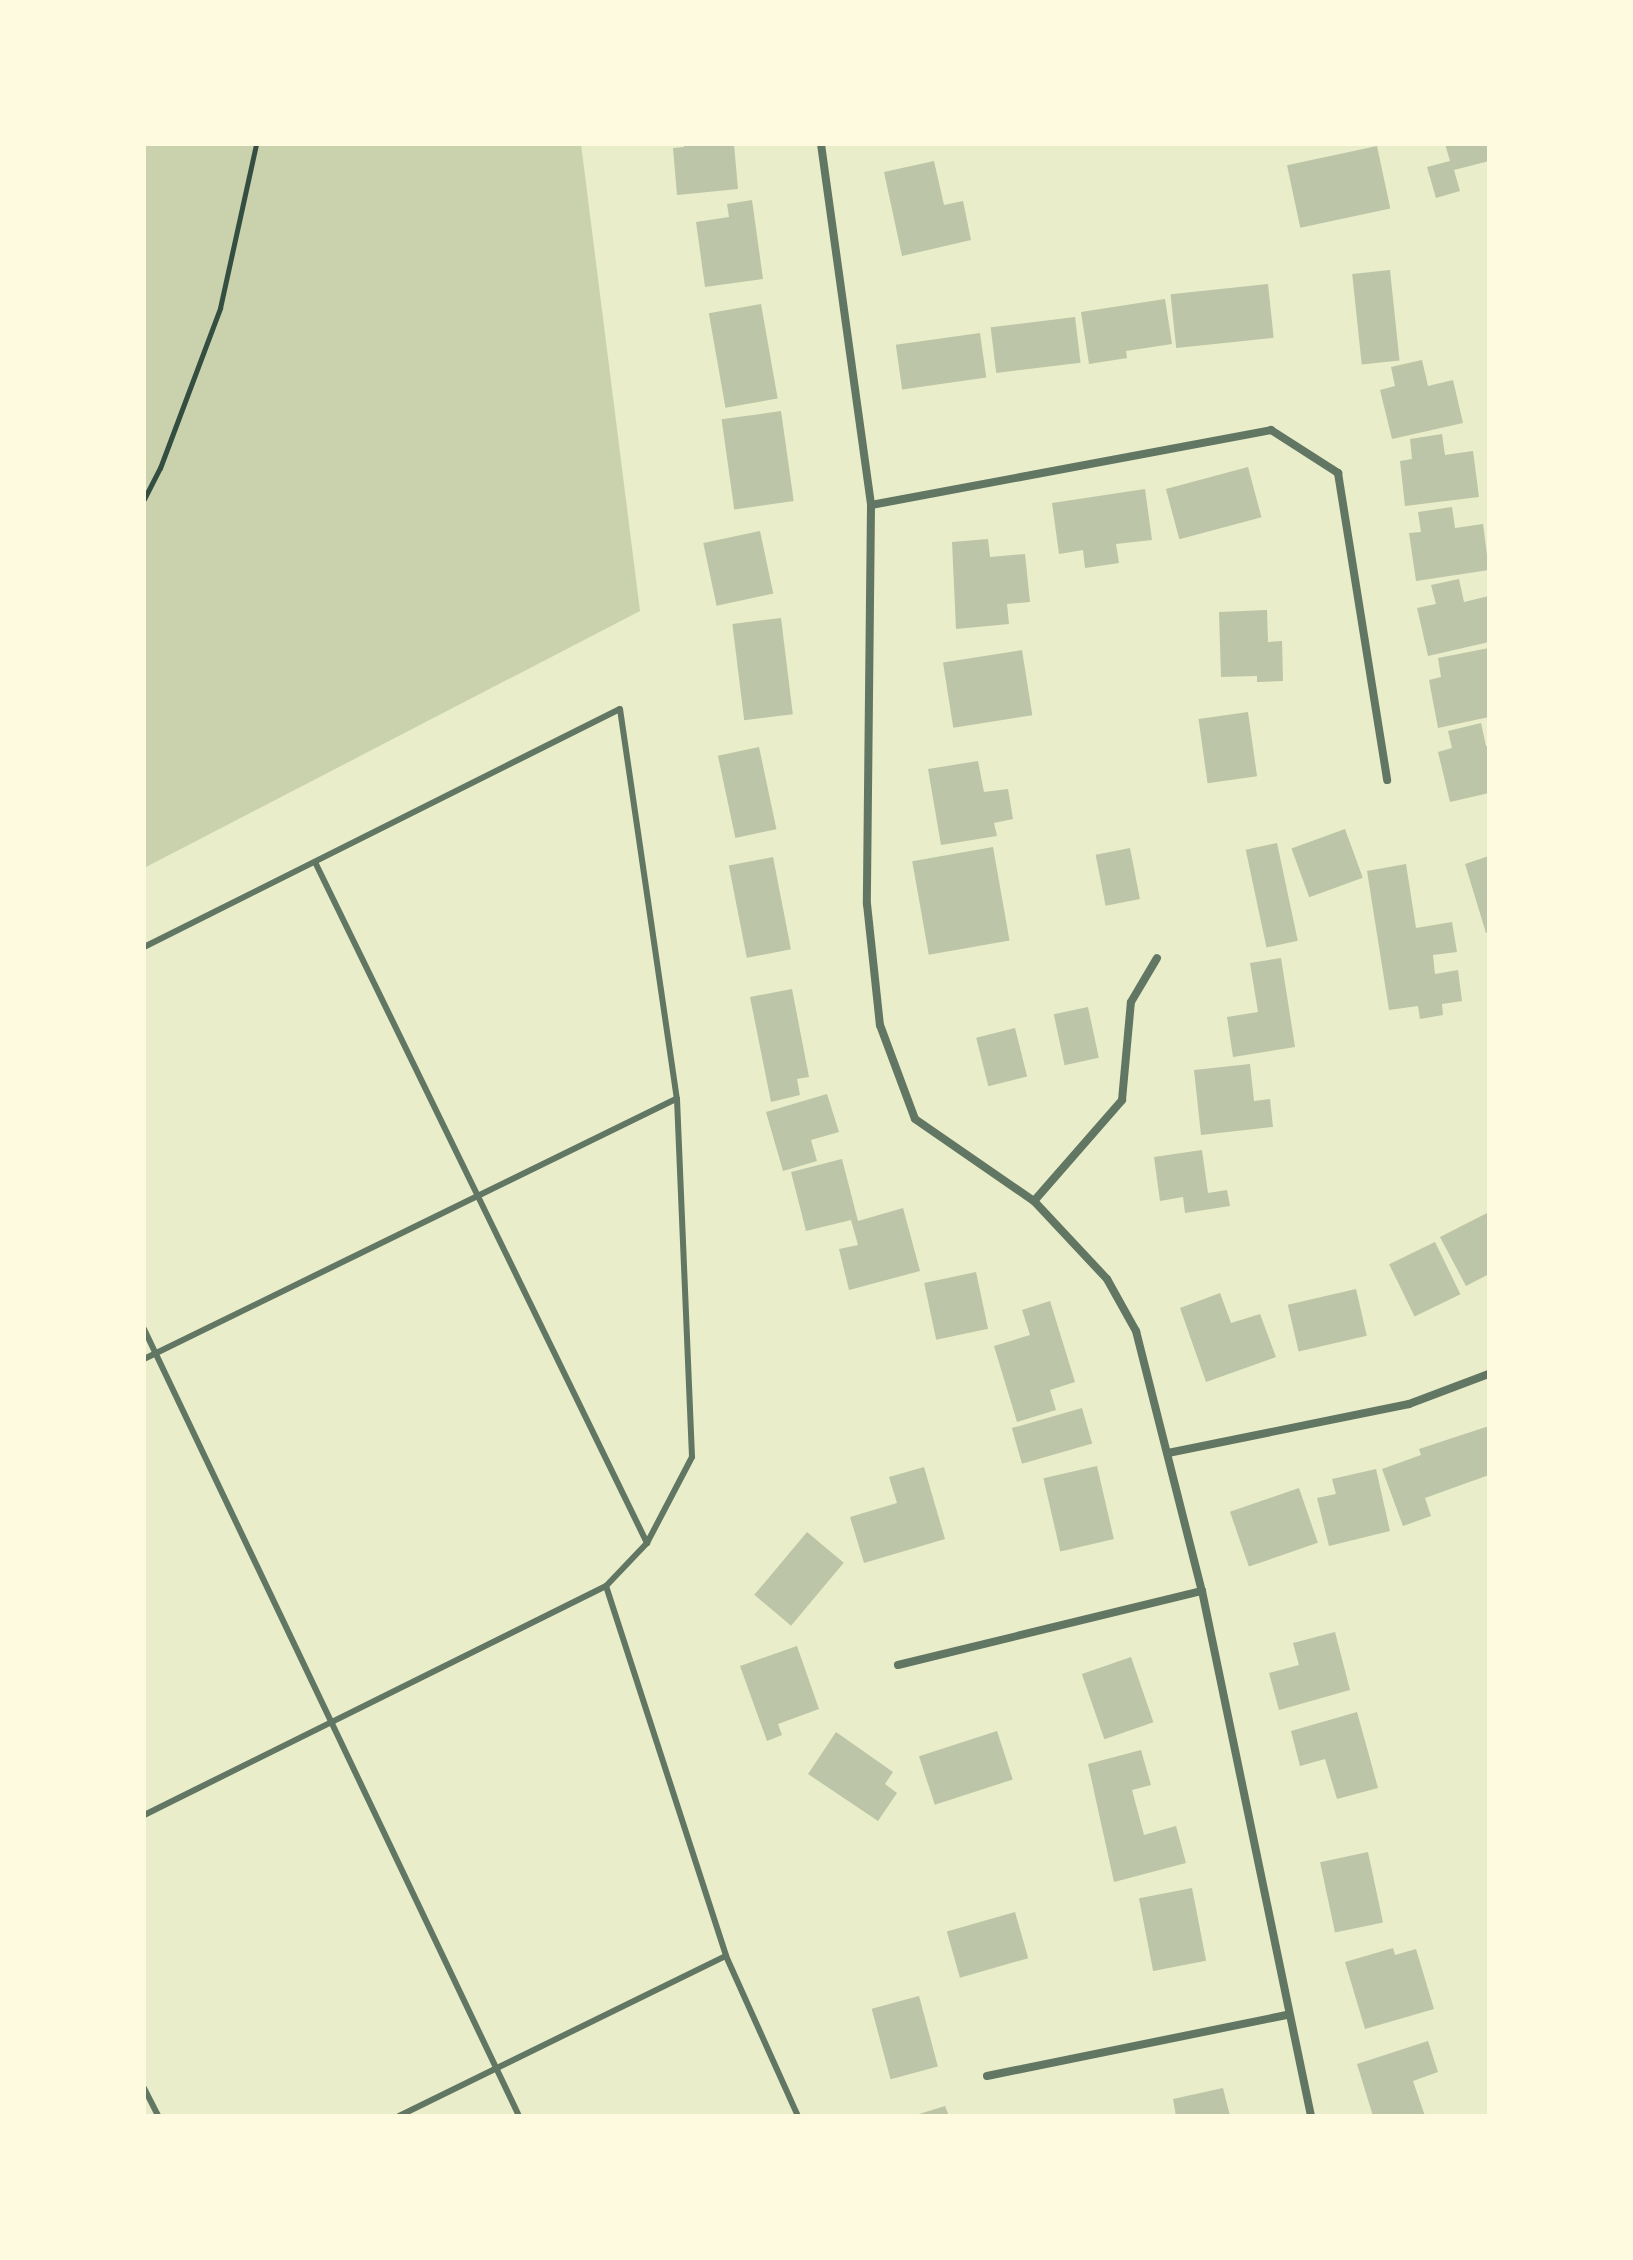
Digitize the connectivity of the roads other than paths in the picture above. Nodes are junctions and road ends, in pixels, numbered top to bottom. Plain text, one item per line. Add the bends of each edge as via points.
1 (821, 144) edge
2 (871, 505) junction
3 (1387, 780) dead end
4 (315, 862) junction
5 (144, 947) edge
6 (1157, 958) dead end
7 (677, 1099) junction
8 (478, 1196) junction
9 (1034, 1201) junction
10 (144, 1329) edge
11 (156, 1353) junction
12 (144, 1359) edge
13 (1489, 1374) edge
14 (1168, 1453) junction
15 (647, 1543) junction
16 (606, 1586) junction
17 (1202, 1591) junction
18 (898, 1665) dead end
19 (330, 1720) junction
20 (144, 1815) edge
21 (726, 1956) junction
22 (1288, 2015) junction
23 (497, 2069) junction
24 (987, 2076) dead end
25 (144, 2088) edge
26 (158, 2116) edge
27 (399, 2116) edge
28 (519, 2116) edge
29 (798, 2116) edge
30 (1311, 2116) edge

1 - 2 street
2 - 3 street via 1271,430 1338,473
2 - 9 street via 867,904 880,1025 915,1119
4 - 5 lane
4 - 7 lane via 620,709
4 - 8 lane
6 - 9 street via 1131,1002 1122,1100
7 - 8 lane
7 - 15 lane via 692,1457
8 - 11 lane
8 - 15 lane
9 - 14 street via 1107,1279 1136,1331
10 - 11 lane
11 - 12 lane
11 - 19 lane
13 - 14 street via 1409,1404
14 - 17 street
15 - 16 lane
16 - 19 lane
16 - 21 lane
17 - 18 street
17 - 22 street
19 - 20 lane
19 - 23 lane
21 - 23 lane
21 - 29 lane
22 - 24 street
22 - 30 street
23 - 27 lane
23 - 28 lane
25 - 26 lane

